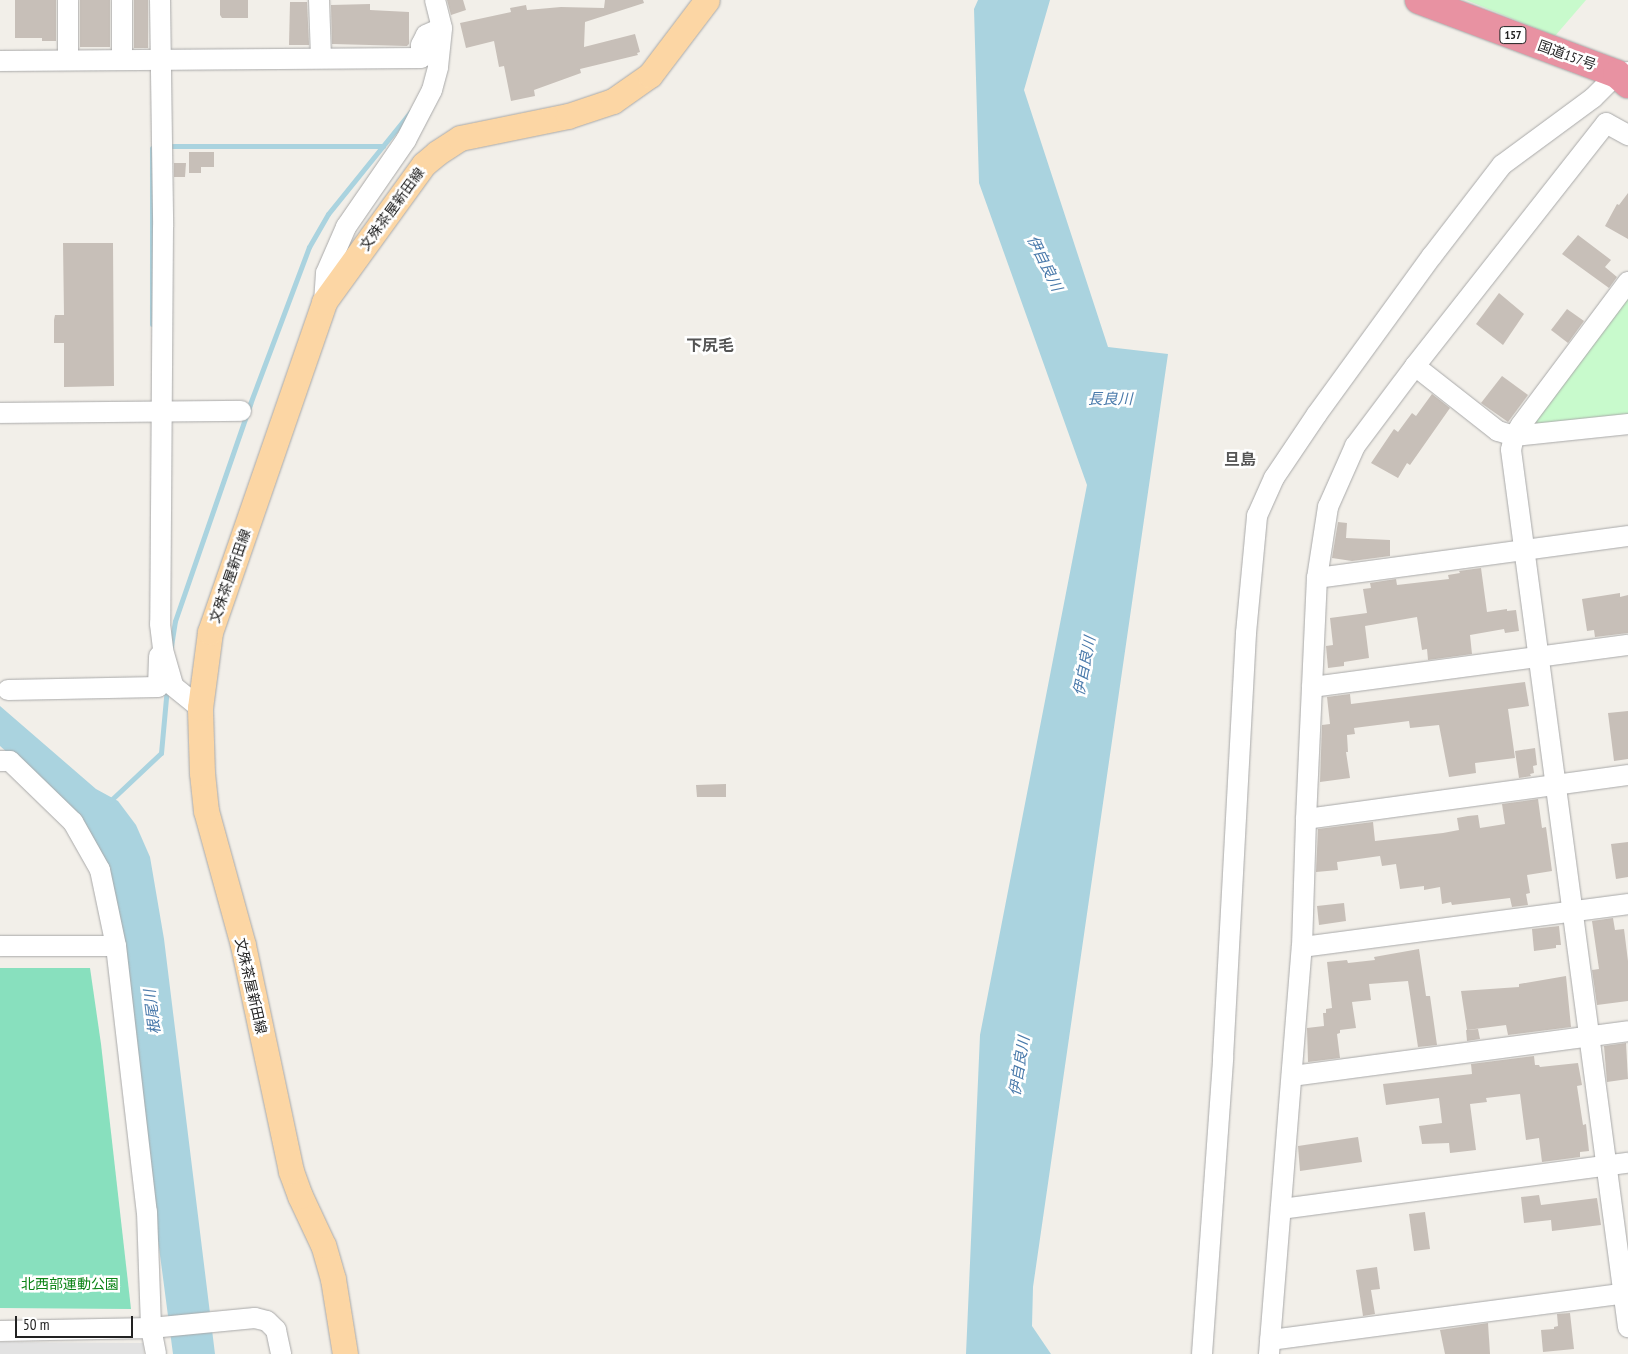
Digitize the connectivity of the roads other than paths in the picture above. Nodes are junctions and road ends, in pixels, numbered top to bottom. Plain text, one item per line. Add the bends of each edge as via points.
1 (68, 0) edge
2 (122, 0) edge
3 (160, 0) edge
4 (319, 0) edge
5 (435, 0) edge
6 (707, 0) edge
7 (1419, 0) edge
8 (442, 28) junction
9 (320, 58) junction
10 (122, 59) junction
11 (160, 59) junction
12 (68, 60) junction
13 (0, 61) edge
14 (1620, 75) edge
15 (1628, 135) edge
16 (1628, 282) edge
17 (324, 302) junction
18 (1415, 366) junction
19 (241, 411) dead end
20 (162, 412) junction
21 (0, 413) edge
22 (1628, 424) edge
23 (1514, 436) junction
24 (1628, 536) edge
25 (1523, 551) junction
26 (1317, 578) junction
27 (160, 624) junction
28 (1628, 645) edge
29 (1538, 657) junction
30 (1312, 687) junction
31 (8, 690) dead end
32 (200, 708) junction
33 (0, 761) edge
34 (1628, 775) edge
35 (1556, 784) junction
36 (1306, 819) junction
37 (1628, 904) edge
38 (1572, 911) junction
39 (0, 946) edge
40 (116, 946) junction
41 (1302, 947) junction
42 (1628, 1032) edge
43 (1588, 1037) junction
44 (1292, 1076) junction
45 (1628, 1163) edge
46 (1606, 1166) junction
47 (1281, 1209) junction
48 (1626, 1294) edge
49 (1628, 1327) edge
50 (151, 1328) junction
51 (0, 1331) edge
52 (1270, 1347) edge
53 (156, 1354) edge
54 (281, 1354) edge
55 (346, 1354) edge
56 (1202, 1354) edge

1 - 12 street
2 - 10 street
3 - 11 street
4 - 9 street
5 - 8 street
6 - 17 main road, 文殊茶屋新田線 via 650,75 613,101 568,116 460,138 437,153 424,164 395,202
7 - 14 highway, 国道157号 / 157
8 - 9 street via 426,35 421,45 421,58
8 - 17 street via 432,90 406,140 346,227 326,274
9 - 11 street
10 - 11 street
10 - 12 street
11 - 20 street
12 - 13 street
14 - 56 street via 1502,165 1312,422 1274,478 1257,516 1246,633 1222,1076
15 - 18 street via 1606,123
16 - 23 street
17 - 32 main road, 文殊茶屋新田線 via 210,632
18 - 23 street via 1498,432
18 - 26 street via 1355,446 1328,507
19 - 20 street
20 - 21 street
20 - 27 street
22 - 23 street
23 - 25 street via 1511,450
24 - 25 street
25 - 26 street
25 - 29 street
26 - 30 street
27 - 31 street via 158,687
27 - 32 street via 173,686
28 - 29 street
29 - 30 street
29 - 35 street
30 - 36 street
32 - 55 main road, 文殊茶屋新田線 via 206,811 243,945 291,1171 323,1245 333,1280
33 - 40 street via 10,761 74,822 100,870
34 - 35 street
35 - 36 street
35 - 38 street
36 - 41 street
37 - 38 street
38 - 41 street
38 - 43 street
39 - 40 street
40 - 50 street via 147,1212
41 - 44 street
42 - 43 street
43 - 44 street
43 - 46 street
44 - 47 street
45 - 46 street
46 - 47 street
46 - 48 street
47 - 52 street
48 - 49 street
48 - 52 street
50 - 51 street
50 - 53 street
50 - 54 street via 255,1318 267,1321 276,1330

